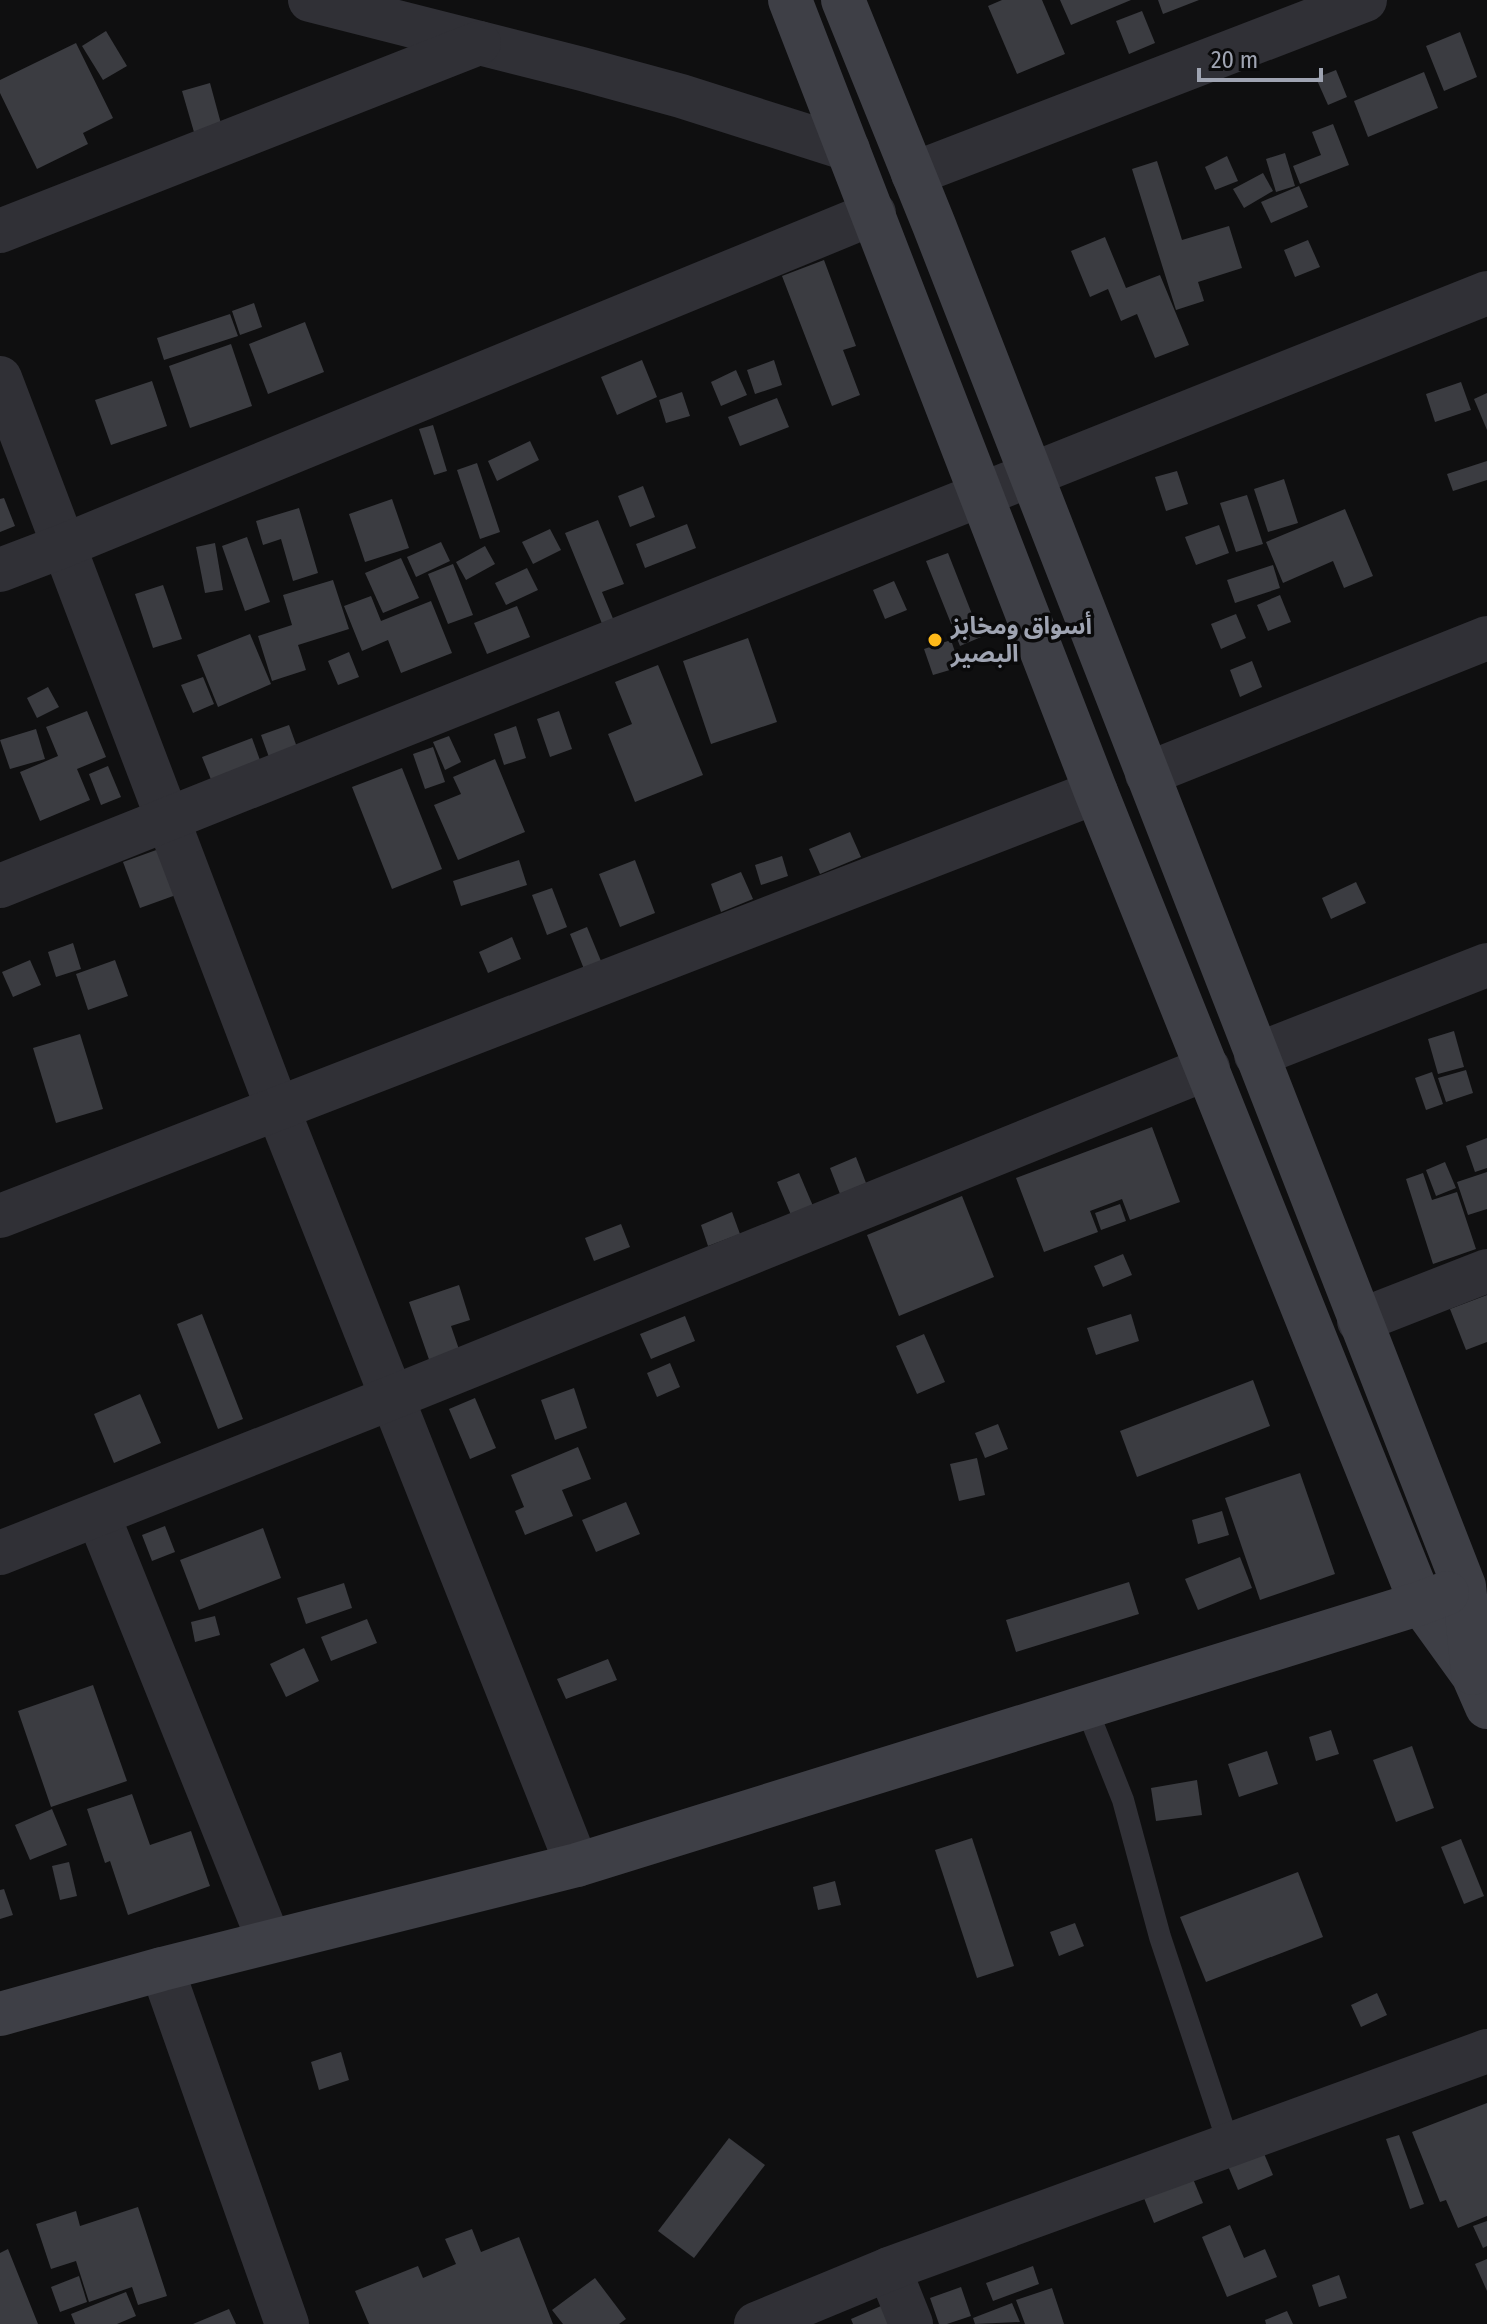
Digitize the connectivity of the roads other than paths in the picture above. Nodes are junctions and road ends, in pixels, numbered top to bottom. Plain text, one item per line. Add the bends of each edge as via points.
1 (310, 0) edge
2 (790, 0) edge
3 (843, 0) edge
4 (1365, 0) edge
5 (479, 43) junction
6 (848, 149) junction
7 (913, 174) junction
8 (874, 213) junction
9 (0, 231) edge
10 (1487, 293) edge
11 (0, 378) edge
12 (1031, 475) junction
13 (981, 495) junction
14 (63, 546) junction
15 (0, 570) edge
16 (1487, 638) edge
17 (1147, 774) junction
18 (1096, 792) junction
19 (169, 819) junction
20 (0, 886) edge
21 (1487, 965) edge
22 (1256, 1055) junction
23 (1208, 1068) junction
24 (277, 1107) junction
25 (0, 1216) edge
26 (1487, 1271) edge
27 (1359, 1321) junction
28 (391, 1398) junction
29 (98, 1515) junction
30 (0, 1553) edge
31 (1476, 1582) edge
32 (1421, 1603) junction
33 (1480, 1691) edge
34 (1086, 1707) junction
35 (577, 1865) junction
36 (269, 1941) junction
37 (162, 1969) junction
38 (0, 2014) edge
39 (1487, 2051) edge
40 (1229, 2145) junction
41 (889, 2269) junction
42 (287, 2324) edge
43 (756, 2324) edge
44 (911, 2324) edge

1 - 5 street
2 - 6 main road
3 - 7 main road
4 - 7 street
5 - 6 street via 681,96
5 - 9 street
6 - 8 main road
7 - 12 main road
8 - 13 main road
8 - 14 street
10 - 12 street
11 - 14 street
12 - 13 street
12 - 17 main road
13 - 18 main road
13 - 19 street
14 - 15 street
14 - 19 street
16 - 17 street
17 - 22 main road
18 - 23 main road
18 - 24 street
19 - 20 street
19 - 24 street
21 - 22 street
22 - 27 main road
23 - 28 street
23 - 32 main road
24 - 25 street
24 - 28 street
26 - 27 street
27 - 31 main road
28 - 29 street
28 - 35 street
29 - 30 street
29 - 36 street
31 - 32 main road
31 - 33 main road
32 - 33 main road
32 - 34 main road
34 - 35 main road
34 - 40 lane via 1123,1800 1160,1937
35 - 36 main road
36 - 37 main road
37 - 38 main road
37 - 42 street
39 - 40 street
40 - 41 street
41 - 43 street
41 - 44 street

